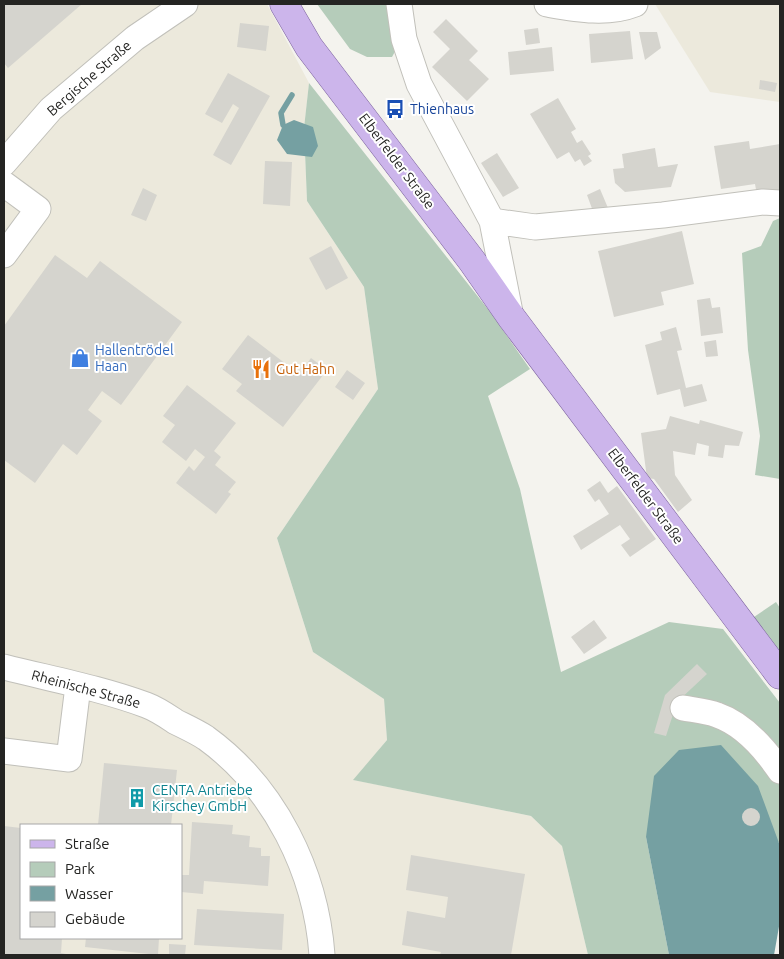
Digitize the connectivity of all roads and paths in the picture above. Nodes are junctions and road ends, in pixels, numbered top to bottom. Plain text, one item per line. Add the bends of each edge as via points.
1 (185, 4) edge
2 (284, 4) edge
3 (399, 4) edge
4 (547, 4) edge
5 (635, 4) edge
6 (4, 164) edge
7 (4, 184) edge
8 (780, 203) edge
9 (492, 221) junction
10 (4, 255) edge
11 (511, 317) junction
12 (4, 667) edge
13 (780, 675) edge
14 (78, 686) junction
15 (683, 708) dead end
16 (4, 751) edge
17 (780, 771) edge
18 (322, 955) edge

1 - 6 street, Bergische Straße via 135,38 51,109
2 - 11 main road, Elberfelder Straße via 309,46
3 - 9 street, Elberfelder Straße via 404,39 419,84
4 - 5 street via 588,11
7 - 10 street via 38,209
8 - 9 street via 763,202 535,227
9 - 11 street, Elberfelder Straße
11 - 13 main road, Elberfelder Straße
12 - 14 street, Rheinische Straße
14 - 16 street via 69,760
14 - 18 street, Rheinische Straße via 148,706 206,738 247,774 273,808 301,861 320,933
15 - 17 street via 717,714 739,727 769,755

